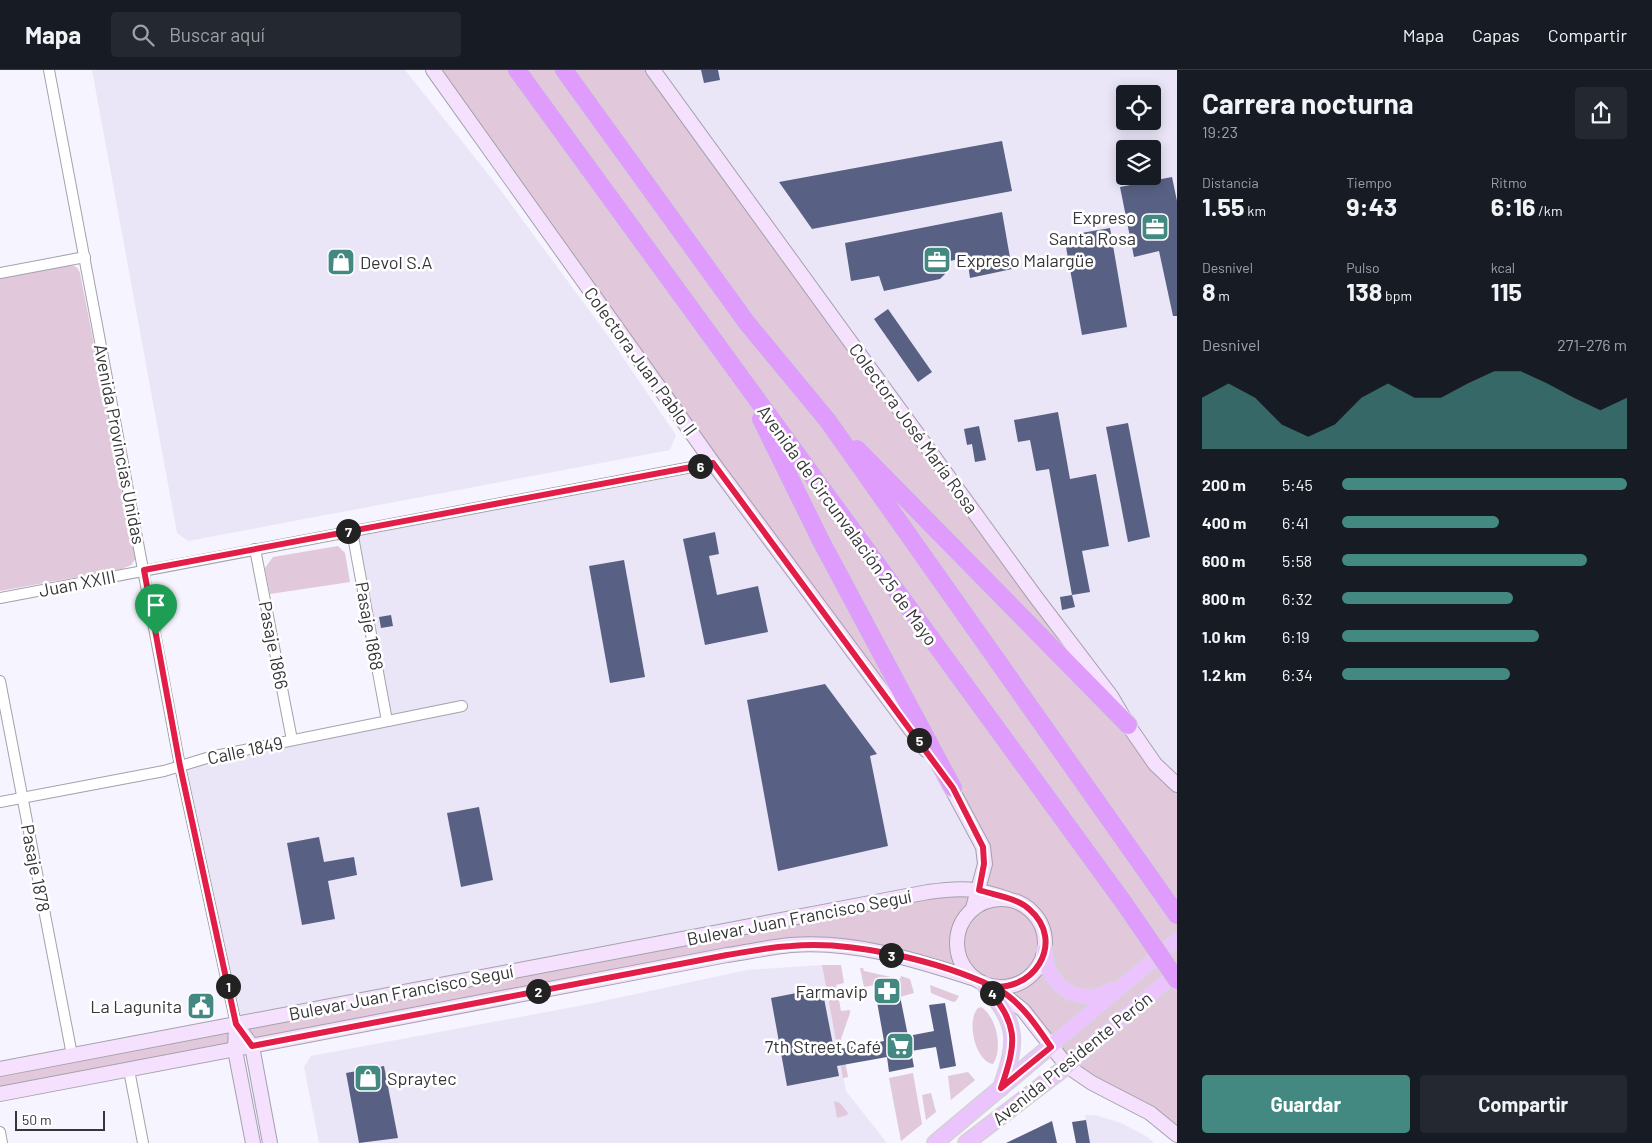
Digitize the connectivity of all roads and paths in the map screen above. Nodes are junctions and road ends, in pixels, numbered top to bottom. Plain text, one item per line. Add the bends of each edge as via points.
1 (49, 70) edge
2 (433, 70) edge
3 (517, 70) edge
4 (564, 70) edge
5 (653, 70) edge
6 (85, 257) junction
7 (0, 273) edge
8 (738, 373) junction
9 (828, 421) junction
10 (713, 463) junction
11 (352, 531) junction
12 (255, 549) junction
13 (144, 570) junction
14 (0, 598) edge
15 (0, 681) edge
16 (462, 706) dead end
17 (387, 721) junction
18 (1128, 725) junction
19 (292, 740) junction
20 (180, 766) junction
21 (1177, 785) edge
22 (953, 788) junction
23 (23, 798) junction
24 (0, 802) edge
25 (979, 890) junction
26 (1008, 900) junction
27 (974, 908) junction
28 (1177, 915) edge
29 (1177, 940) edge
30 (1045, 950) junction
31 (1177, 972) edge
32 (1177, 980) edge
33 (984, 984) junction
34 (1124, 984) junction
35 (236, 1024) junction
36 (252, 1046) junction
37 (1051, 1047) junction
38 (235, 1050) junction
39 (72, 1055) junction
40 (1067, 1066) junction
41 (0, 1069) edge
42 (129, 1070) junction
43 (1001, 1088) junction
44 (0, 1094) edge
45 (0, 1132) edge
46 (1177, 1136) edge
47 (2, 1143) edge
48 (143, 1143) edge
49 (253, 1143) edge
50 (270, 1143) edge
51 (935, 1143) edge
52 (966, 1143) edge

1 - 6 street, Avenida Provincias Unidas
2 - 10 main road, Colectora Juan Pablo II
3 - 8 highway, Avenida de Circunvalación 25 de Mayo
4 - 9 highway via 747,324
5 - 18 main road, Colectora José María Rosa via 1111,696
6 - 7 street
6 - 13 street, Avenida Provincias Unidas
8 - 22 highway via 821,541
8 - 32 highway, Avenida de Circunvalación 25 de Mayo, bridge
9 - 18 highway
9 - 28 highway
10 - 11 street, Juan XXIII
10 - 22 main road, Colectora Juan Pablo II
11 - 12 street, Juan XXIII
11 - 17 street, Pasaje 1868
12 - 13 street, Juan XXIII
12 - 19 street, Pasaje 1866
13 - 14 street, Juan XXIII
13 - 20 street, Avenida Provincias Unidas
15 - 23 street, Pasaje 1878
16 - 17 street, Calle 1849
17 - 19 street, Calle 1849
18 - 21 main road, Colectora José María Rosa via 1155,764
19 - 20 street, Calle 1849
20 - 23 street, Calle 1849
20 - 35 street, Avenida Provincias Unidas
22 - 25 main road, Colectora Juan Pablo II via 983,847 984,864
23 - 24 street, Calle 1849
23 - 39 street, Pasaje 1878
25 - 26 main road, Bulevar Juan Francisco Seguí
25 - 27 main road, Colectora Juan Pablo II
25 - 35 main road, Bulevar Juan Francisco Seguí via 964,888 928,892
26 - 27 main road via 984,902
26 - 30 main road via 1029,909 1037,917 1045,938
27 - 33 main road via 961,925 957,945 962,964
29 - 34 main road, Avenida Presidente Perón
30 - 33 main road via 1037,968 1023,982 1004,987
30 - 34 main road via 1048,970 1064,989 1081,996 1097,996
31 - 40 main road, Avenida Presidente Perón
33 - 36 main road, Bulevar Juan Francisco Seguí via 917,960 876,951 792,945
33 - 37 main road via 1023,1010
33 - 43 main road via 1011,1022 1014,1040
34 - 37 main road, Avenida Presidente Perón
35 - 36 main road, Avenida Provincias Unidas
35 - 38 main road, Avenida Provincias Unidas
35 - 39 main road, Bulevar Juan Francisco Seguí
36 - 38 main road, Bulevar Juan Francisco Seguí
36 - 50 main road, Avenida Provincias Unidas
37 - 40 main road
37 - 43 main road, Avenida Presidente Perón
38 - 42 main road, Bulevar Juan Francisco Seguí
38 - 49 main road, Avenida Provincias Unidas
39 - 41 main road, Bulevar Juan Francisco Seguí
40 - 46 main road via 1150,1113
40 - 52 main road, Avenida Presidente Perón
42 - 44 main road, Bulevar Juan Francisco Seguí
42 - 48 street
43 - 51 main road, Avenida Presidente Perón
45 - 47 street

